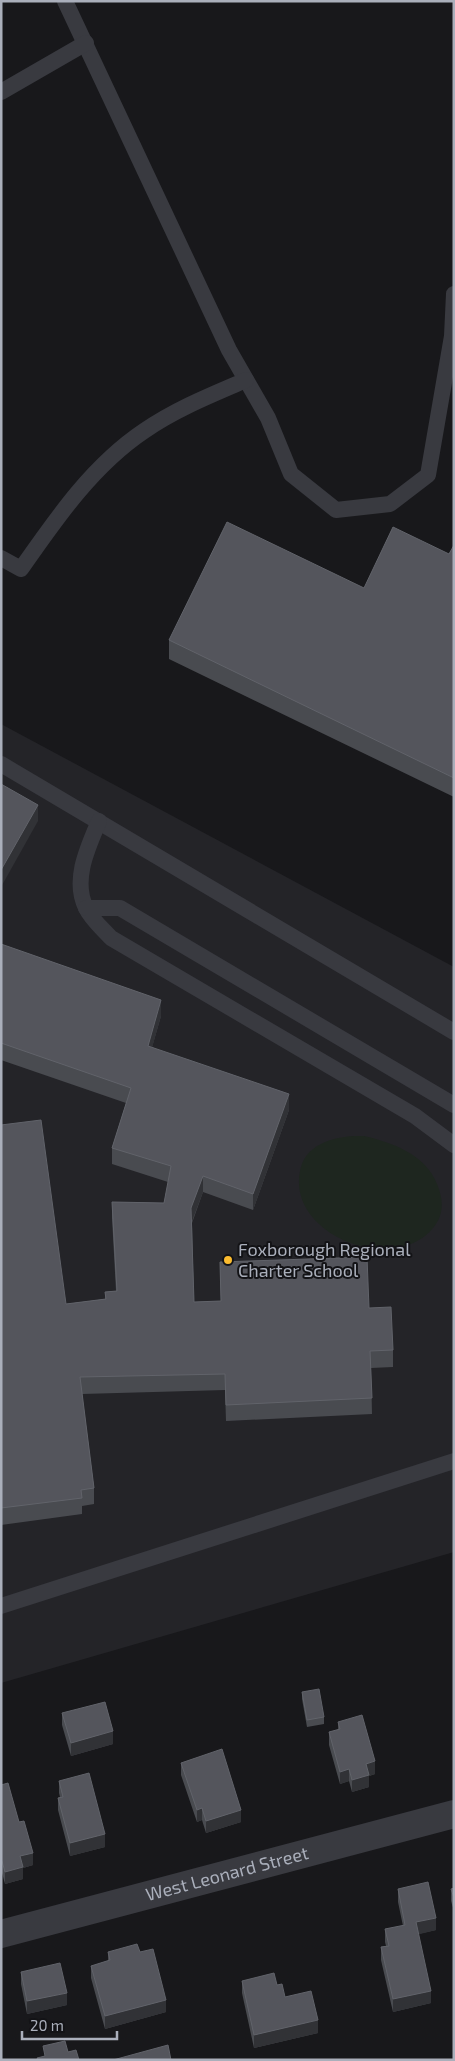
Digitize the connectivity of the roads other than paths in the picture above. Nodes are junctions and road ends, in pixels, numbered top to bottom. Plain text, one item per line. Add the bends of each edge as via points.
1 (65, 1) edge
2 (86, 43) junction
3 (1, 92) edge
4 (454, 294) edge
5 (246, 380) junction
6 (1, 558) edge
7 (1, 764) edge
8 (99, 821) junction
9 (86, 908) junction
10 (454, 1032) edge
11 (454, 1106) edge
12 (454, 1145) edge
13 (454, 1461) edge
14 (1, 1606) edge
15 (454, 1814) edge
16 (1, 1934) edge

1 - 2 lane
2 - 3 lane
2 - 5 lane
4 - 5 lane via 452,336 428,475 390,504 336,510 292,474 268,418
5 - 6 lane via 164,419 99,468 60,514 21,570
7 - 8 lane
8 - 9 lane via 82,861 81,886
8 - 10 lane
9 - 11 lane via 120,908
9 - 12 lane via 111,938 415,1116
13 - 14 lane
15 - 16 street, West Leonard Street

